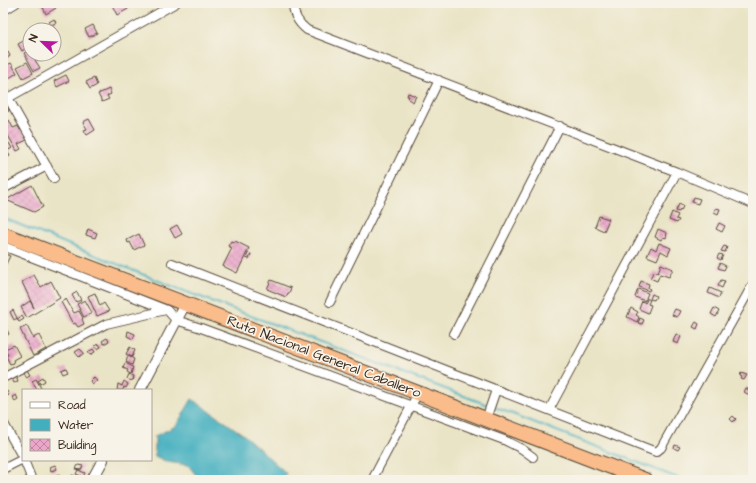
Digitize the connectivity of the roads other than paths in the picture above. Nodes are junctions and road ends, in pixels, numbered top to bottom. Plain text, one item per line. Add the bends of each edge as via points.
1 (16, 3) edge
2 (176, 3) edge
3 (293, 3) edge
4 (3, 11) edge
5 (439, 80) junction
6 (3, 89) edge
7 (6, 99) edge
8 (560, 126) junction
9 (47, 166) junction
10 (677, 172) junction
11 (54, 180) dead end
12 (3, 189) edge
13 (753, 204) edge
14 (3, 234) edge
15 (3, 246) edge
16 (172, 264) dead end
17 (753, 284) edge
18 (146, 289) junction
19 (330, 302) dead end
20 (185, 304) junction
21 (167, 310) junction
22 (176, 320) junction
23 (454, 334) dead end
24 (3, 378) edge
25 (141, 389) edge
26 (418, 393) junction
27 (495, 394) junction
28 (411, 406) junction
29 (549, 410) junction
30 (487, 415) junction
31 (3, 422) edge
32 (22, 456) edge
33 (532, 457) dead end
34 (24, 461) edge
35 (102, 461) edge
36 (3, 469) edge
37 (32, 480) edge
38 (92, 480) edge
39 (372, 480) edge
40 (645, 480) edge

1 - 4 street
2 - 7 street
3 - 5 street via 293,10 300,24 307,30
5 - 8 street
5 - 19 street
6 - 7 street
7 - 9 street
8 - 10 street
8 - 23 street
9 - 11 street
9 - 12 street
10 - 13 street
10 - 29 street
14 - 18 highway, Ruta Nacional General Caballero
15 - 21 street
16 - 27 street
17 - 29 street via 661,448 656,452
18 - 20 highway, Ruta Nacional General Caballero
18 - 21 street
20 - 22 street
20 - 26 highway, Ruta Nacional General Caballero
21 - 22 street
21 - 24 street via 106,324
22 - 25 street
22 - 28 street
26 - 28 street
26 - 30 highway, Ruta Nacional General Caballero
27 - 29 street
27 - 30 street
28 - 33 street via 504,440
28 - 39 street
30 - 40 highway, Ruta Nacional General Caballero
31 - 32 street
32 - 36 street
34 - 37 street
35 - 38 street

